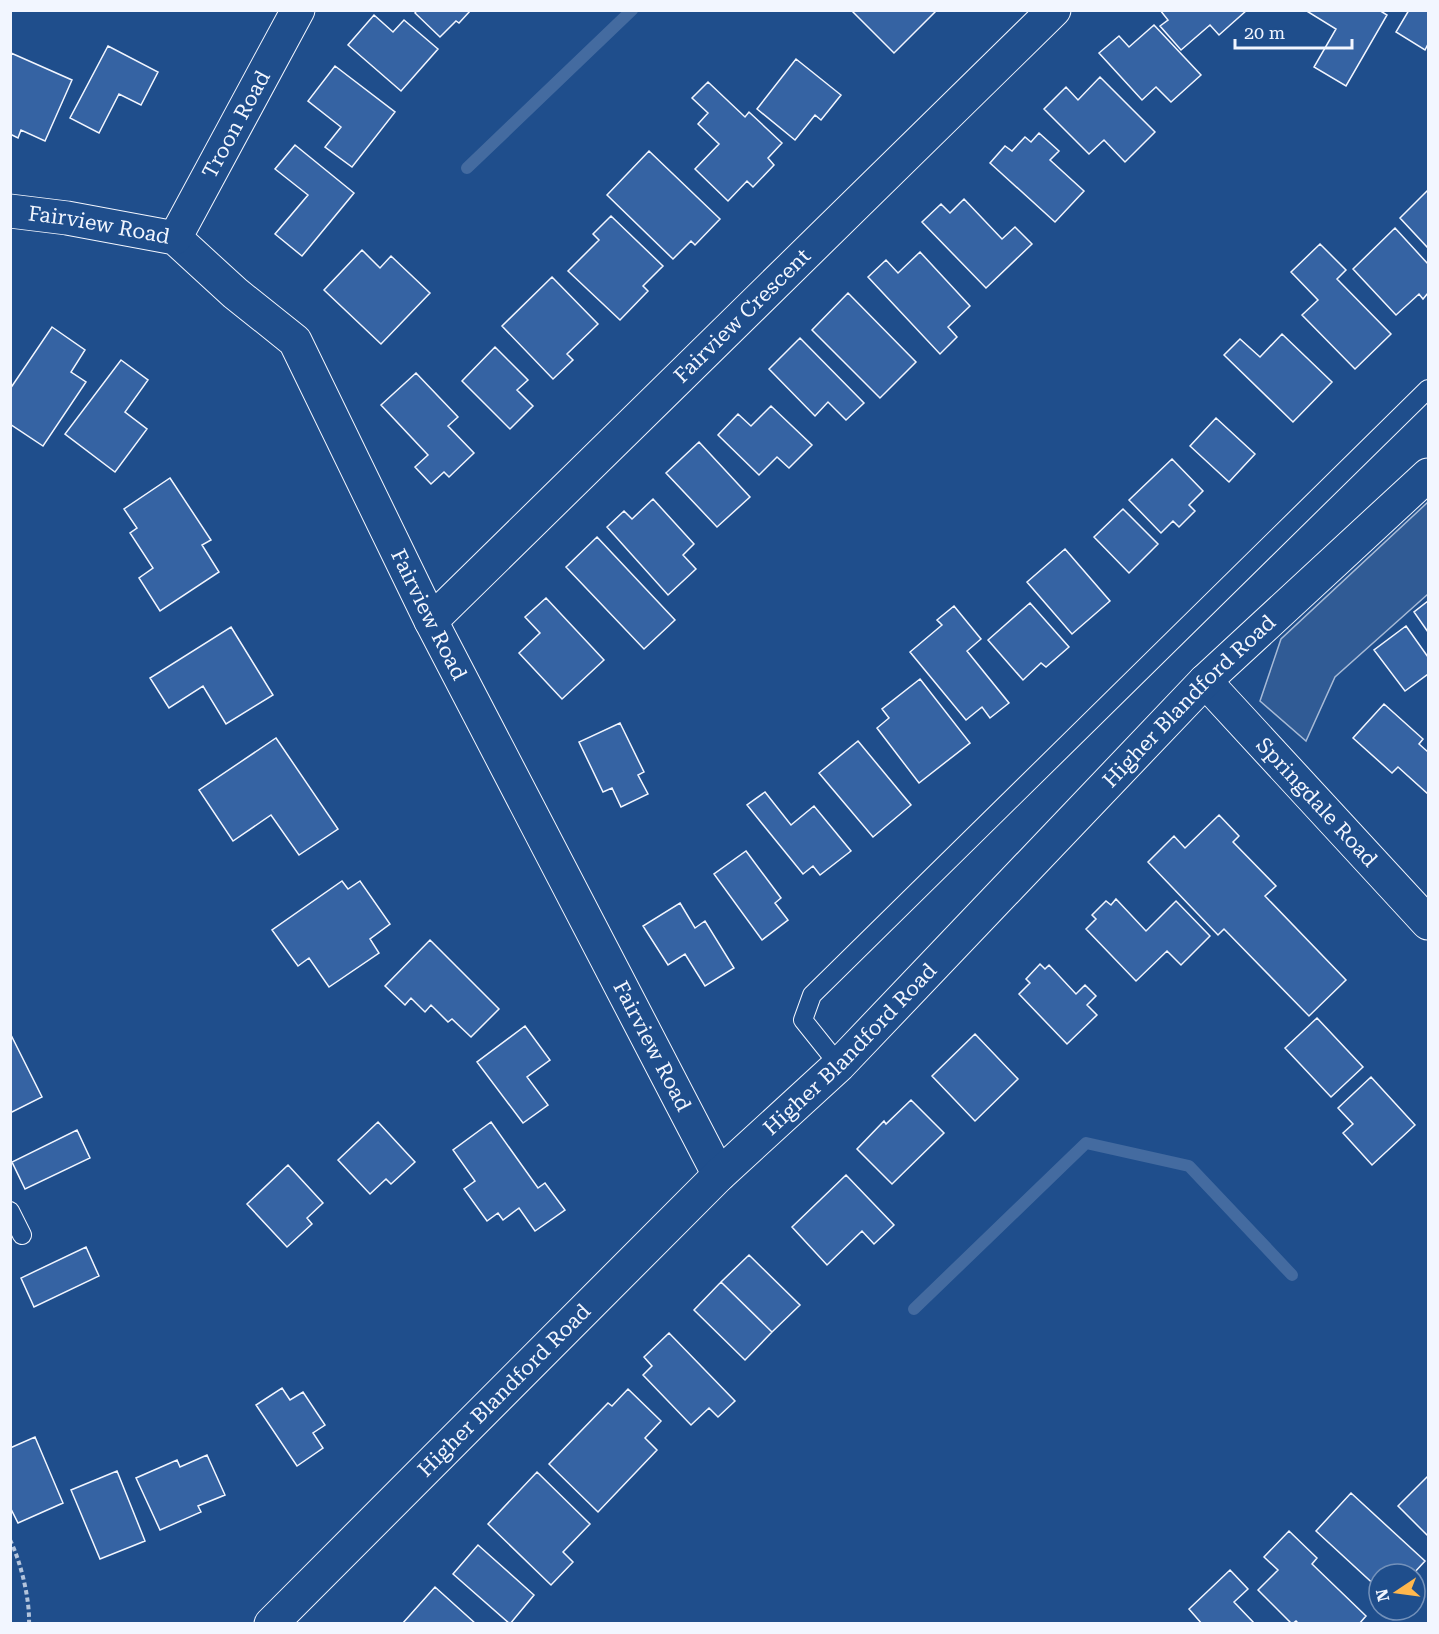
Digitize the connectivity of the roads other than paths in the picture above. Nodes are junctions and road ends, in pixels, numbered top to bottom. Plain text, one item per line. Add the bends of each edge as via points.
1 (298, 10) edge
2 (1054, 10) edge
3 (10, 211) edge
4 (175, 238) junction
5 (1428, 389) edge
6 (1428, 475) edge
7 (431, 621) junction
8 (1205, 681) junction
9 (1428, 923) edge
10 (839, 1065) junction
11 (719, 1175) junction
12 (10, 1211) edge
13 (22, 1235) dead end
14 (271, 1623) edge

1 - 4 street, Troon Road
2 - 7 street, Fairview Crescent
3 - 4 street, Fairview Road
4 - 7 street, Fairview Road via 295,341
5 - 10 lane via 812,994 803,1020
6 - 8 street, Higher Blandford Road
7 - 11 street, Fairview Road
8 - 9 street, Springdale Road
8 - 10 street, Higher Blandford Road
10 - 11 street, Higher Blandford Road
11 - 14 street, Higher Blandford Road
12 - 13 lane

